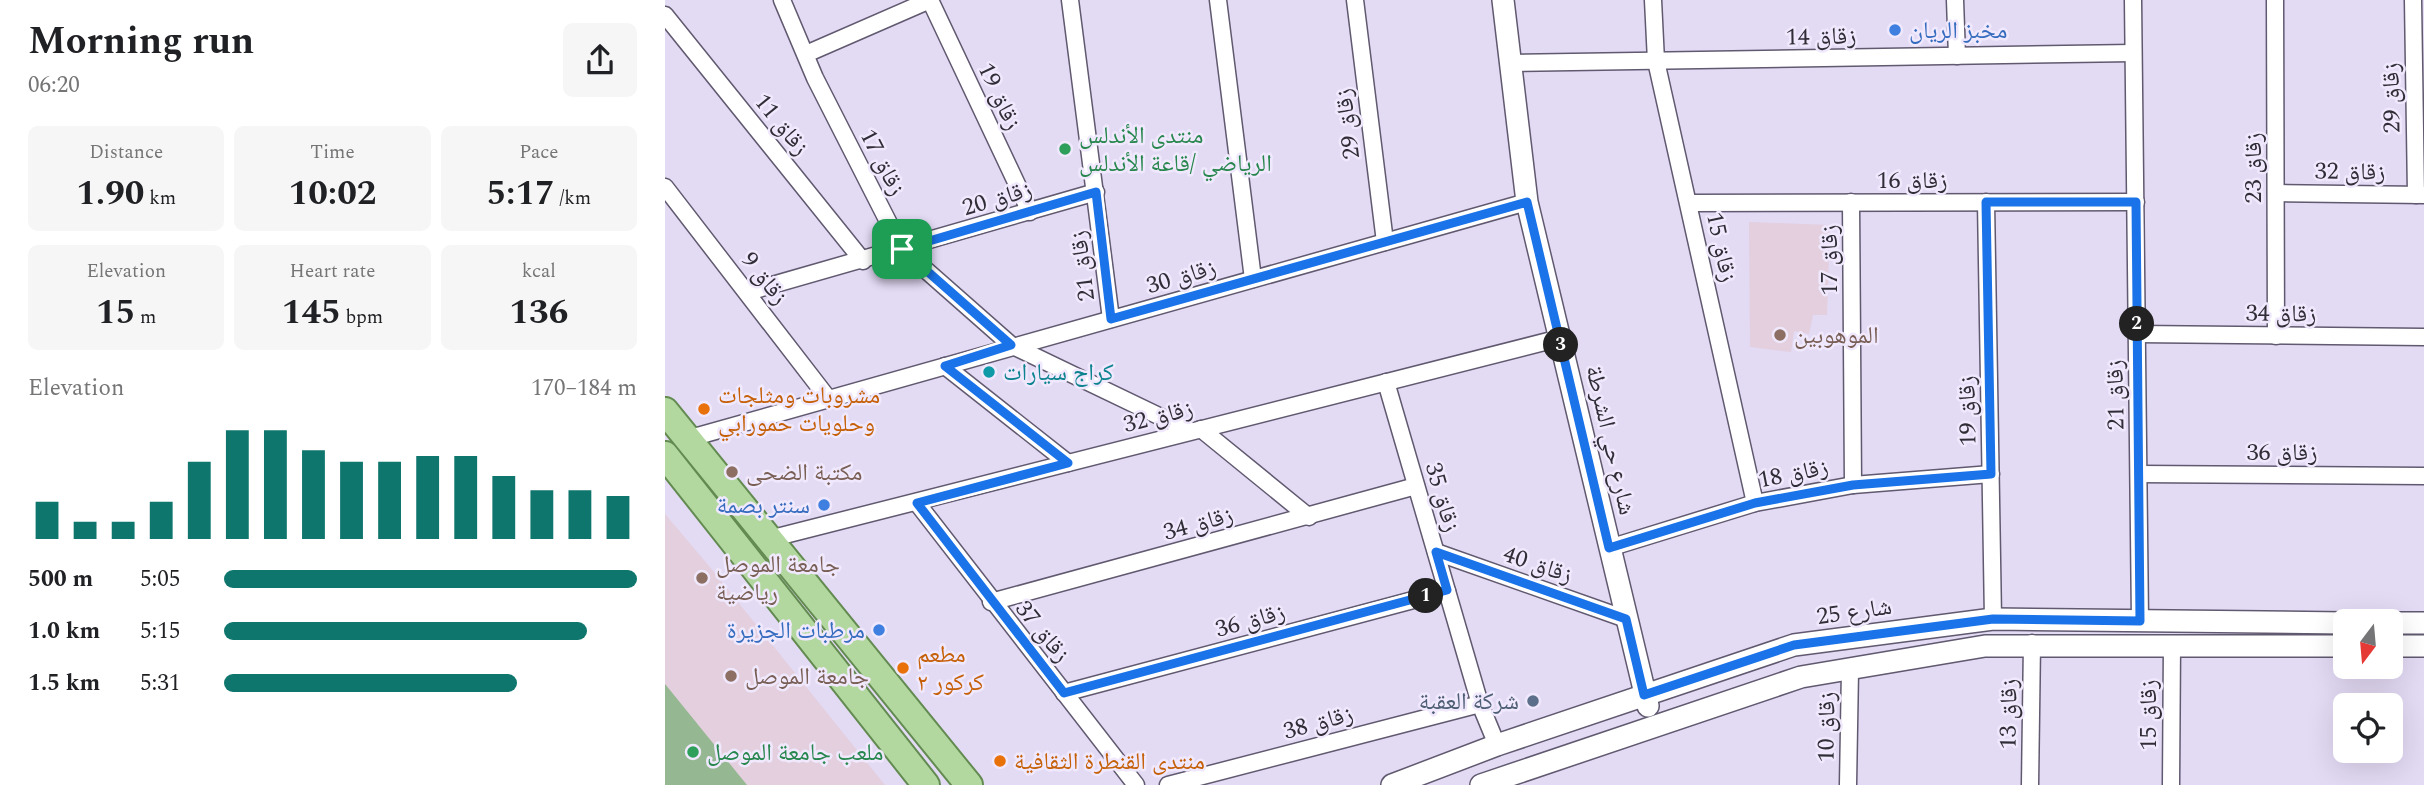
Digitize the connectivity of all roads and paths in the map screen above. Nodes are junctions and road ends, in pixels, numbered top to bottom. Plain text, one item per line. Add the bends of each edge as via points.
1 (782, 0) edge
2 (930, 0) edge
3 (1070, 0) edge
4 (1218, 0) edge
5 (1355, 0) edge
6 (1503, 0) edge
7 (1653, 0) edge
8 (1955, 0) edge
9 (2133, 0) edge
10 (2274, 0) edge
11 (2413, 0) edge
12 (665, 15) edge
13 (2133, 53) junction
14 (806, 54) junction
15 (1957, 57) junction
16 (1657, 61) junction
17 (2419, 63) edge
18 (1510, 64) junction
19 (665, 187) edge
20 (1096, 192) junction
21 (2276, 193) junction
22 (2420, 195) edge
23 (1527, 202) junction
24 (1851, 202) junction
25 (1986, 202) junction
26 (2136, 202) junction
27 (1689, 203) junction
28 (1030, 212) junction
29 (1384, 242) junction
30 (902, 249) junction
31 (863, 261) junction
32 (1252, 279) junction
33 (748, 292) junction
34 (1111, 319) junction
35 (2137, 334) junction
36 (2276, 336) junction
37 (2424, 337) edge
38 (1560, 338) junction
39 (1011, 345) junction
40 (945, 366) junction
41 (1386, 382) junction
42 (827, 397) junction
43 (665, 411) edge
44 (1195, 430) junction
45 (687, 439) junction
46 (665, 455) edge
47 (1068, 463) junction
48 (1991, 474) junction
49 (2139, 474) junction
50 (2424, 476) edge
51 (1853, 485) junction
52 (1416, 486) junction
53 (917, 503) junction
54 (1755, 503) junction
55 (1309, 517) junction
56 (769, 539) junction
57 (1609, 548) junction
58 (1436, 552) junction
59 (1447, 590) junction
60 (991, 603) junction
61 (1626, 619) junction
62 (1993, 619) junction
63 (2140, 621) junction
64 (2333, 623) edge
65 (2403, 623) edge
66 (2424, 623) edge
67 (2032, 643) junction
68 (2172, 645) junction
69 (2333, 646) edge
70 (2403, 646) edge
71 (2424, 646) edge
72 (1850, 670) junction
73 (1064, 693) junction
74 (1644, 695) junction
75 (1480, 704) junction
76 (1654, 725) junction
77 (1497, 745) junction
78 (926, 785) edge
79 (968, 785) edge
80 (1136, 785) edge
81 (1168, 785) edge
82 (1392, 785) edge
83 (1482, 785) edge
84 (1848, 785) edge
85 (2030, 785) edge
86 (2171, 785) edge

1 - 14 street, زقاق 17
2 - 14 street
2 - 28 street, زقاق 19
3 - 20 street, زقاق 21
4 - 32 street
5 - 29 street, زقاق 29
6 - 18 street, شارع حي الشرطة
7 - 16 street, زقاق 15
8 - 15 street
9 - 13 street, زقاق 21
10 - 21 street, زقاق 23
11 - 17 street, زقاق 29
12 - 31 street, زقاق 11
13 - 15 street, زقاق 14
13 - 26 street, زقاق 21
14 - 30 street, زقاق 17
15 - 16 street, زقاق 14
16 - 18 street, زقاق 14
16 - 27 street, زقاق 15
17 - 22 street, زقاق 29
18 - 23 street, شارع حي الشرطة
19 - 33 street, زقاق 9
20 - 28 street, زقاق 20
20 - 34 street, زقاق 21
21 - 22 street, زقاق 32
21 - 36 street, زقاق 23
23 - 29 street, زقاق 30
23 - 38 street, شارع حي الشرطة
24 - 25 street, زقاق 16
24 - 27 street, زقاق 16
24 - 51 street, زقاق 17
25 - 26 street, زقاق 16
25 - 48 street, زقاق 19
26 - 35 street, زقاق 21
27 - 54 street, زقاق 15
28 - 30 street, زقاق 20
29 - 32 street, زقاق 30
30 - 31 street, زقاق 20
30 - 39 street, زقاق 17
31 - 33 street, زقاق 20
32 - 34 street, زقاق 30
33 - 42 street, زقاق 9
34 - 39 street, زقاق 30
35 - 36 street, زقاق 34
35 - 49 street, زقاق 21
36 - 37 street, زقاق 34
38 - 41 street, زقاق 32
38 - 57 street, شارع حي الشرطة
39 - 40 street, زقاق 30
39 - 44 street, زقاق 17
40 - 42 street, زقاق 30
40 - 47 street
41 - 44 street, زقاق 32
41 - 52 street, زقاق 35
42 - 45 street, زقاق 30
43 - 45 main road
44 - 47 street, زقاق 32
44 - 55 street, زقاق 17
45 - 56 main road
46 - 78 main road
47 - 53 street, زقاق 32
48 - 51 street, زقاق 18
48 - 62 street, زقاق 19
49 - 50 street, زقاق 36
49 - 63 street, زقاق 21
51 - 54 street, زقاق 18
52 - 55 street, زقاق 34
52 - 58 street, زقاق 35
53 - 56 street, زقاق 32
53 - 60 street, زقاق 37
54 - 57 street, زقاق 18
55 - 60 street, زقاق 34
56 - 79 main road
57 - 61 street, شارع حي الشرطة
58 - 59 street, زقاق 35
58 - 61 street, زقاق 40
59 - 73 street, زقاق 36
59 - 75 street, زقاق 35
60 - 73 street, زقاق 37
61 - 74 street, شارع حي الشرطة
62 - 63 street, شارع 25
62 - 74 street, شارع 25 via 1794,645
63 - 64 street, شارع 25
65 - 66 street
67 - 68 street
67 - 72 street via 1985,646
67 - 85 street, زقاق 13
68 - 69 street
68 - 86 street, زقاق 15
70 - 71 street
72 - 76 street via 1801,677
72 - 84 street, زقاق 10
73 - 80 street, زقاق 37
74 - 76 street, شارع حي الشرطة
74 - 77 street, شارع 25
75 - 77 street, زقاق 35
75 - 81 street, زقاق 38
76 - 83 street
77 - 82 street, شارع 25

